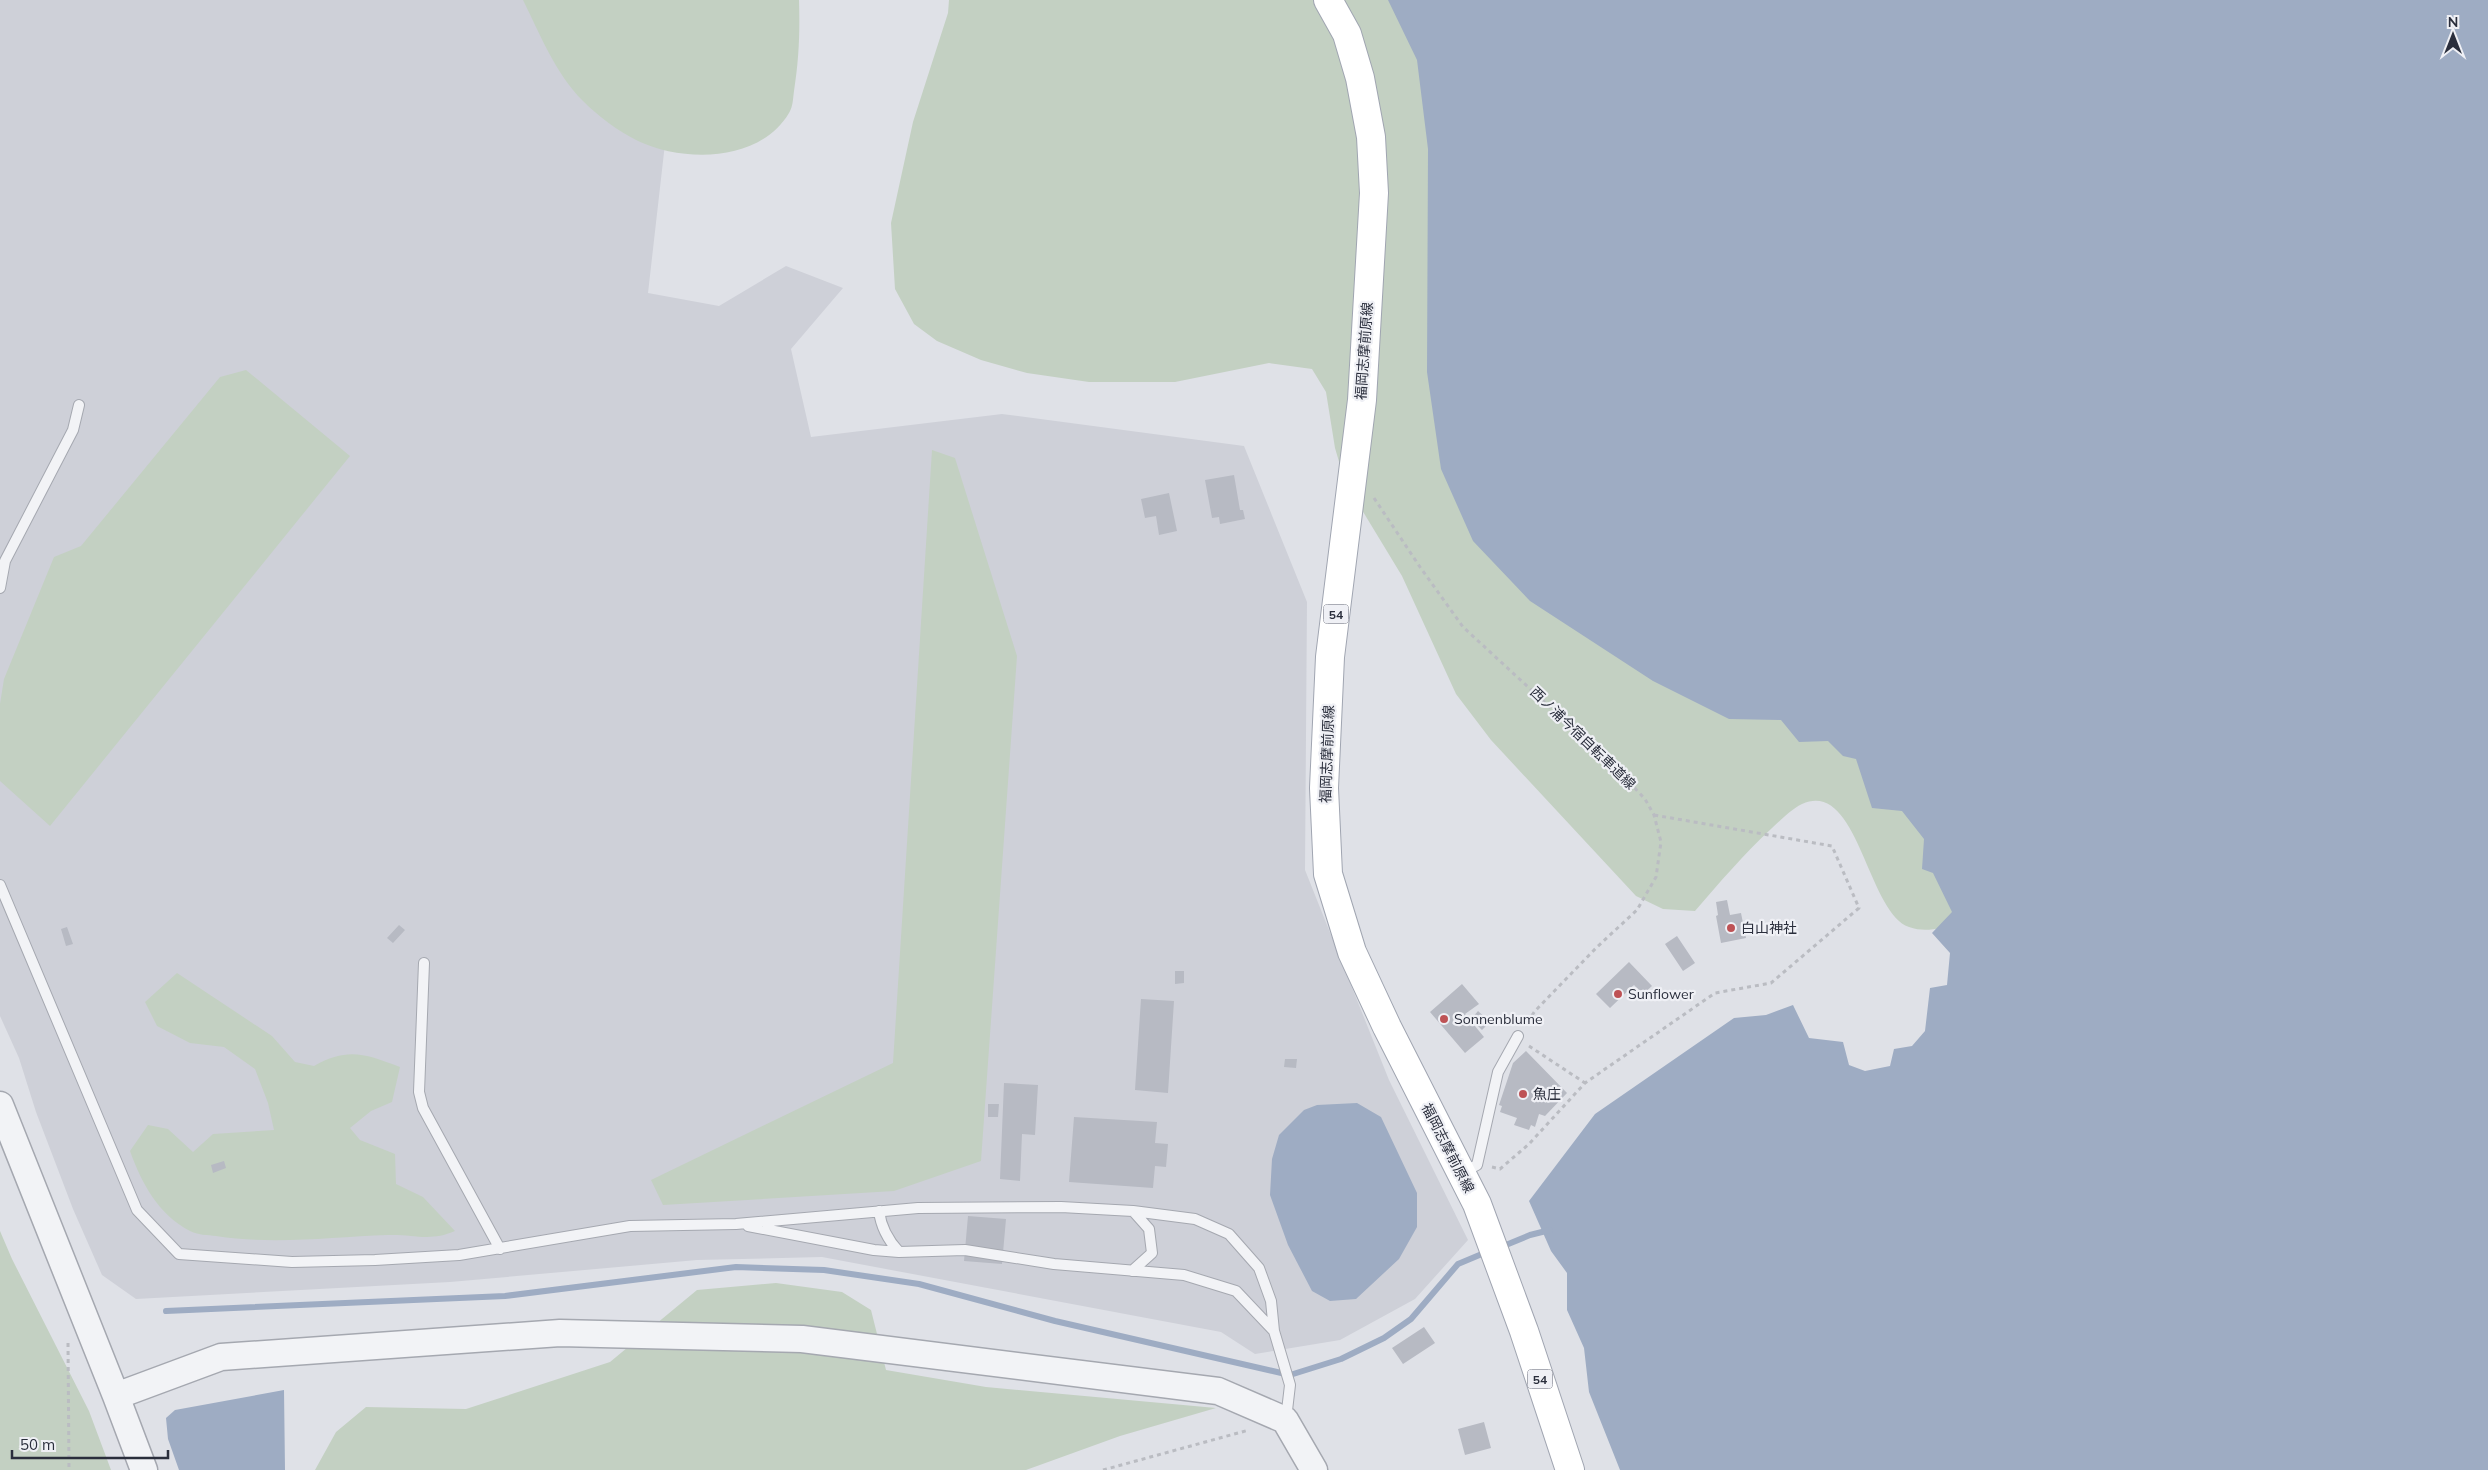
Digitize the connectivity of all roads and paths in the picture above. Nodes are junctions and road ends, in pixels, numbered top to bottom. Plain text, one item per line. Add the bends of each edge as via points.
1 (1328, 0) edge
2 (79, 405) dead end
3 (1353, 473) junction
4 (0, 588) edge
5 (1654, 815) junction
6 (0, 886) edge
7 (424, 963) dead end
8 (1518, 1036) junction
9 (1585, 1083) junction
10 (0, 1105) edge
11 (1470, 1168) junction
12 (879, 1211) junction
13 (1133, 1211) junction
14 (736, 1224) junction
15 (500, 1249) junction
16 (899, 1252) junction
17 (1132, 1270) junction
18 (1274, 1331) junction
19 (68, 1334) dead end
20 (116, 1396) junction
21 (1285, 1420) junction
22 (69, 1470) edge
23 (144, 1470) edge
24 (1103, 1470) edge
25 (1314, 1470) edge
26 (1570, 1470) edge

1 - 3 main road, 福岡志摩前原線 / 54 via 1347,34 1360,78 1371,137 1374,193 1362,400
2 - 4 lane via 73,430 5,562
3 - 5 path, 西ノ浦今宿自転車道線 via 1378,502 1463,627 1616,768
3 - 11 main road, 福岡志摩前原線 / 54 via 1330,657 1324,788 1328,874 1352,952 1423,1099
5 - 8 path, 西ノ浦今宿自転車道線 via 1660,842 1656,877 1637,910 1535,1010
5 - 9 path via 1832,846 1859,908 1771,983 1715,993
6 - 15 lane via 137,1210 179,1254 310,1261 440,1256
7 - 15 lane via 419,1092 423,1108
8 - 9 path
8 - 11 lane via 1498,1072
9 - 11 path via 1529,1144 1500,1169
10 - 20 street
11 - 26 main road, 福岡志摩前原線 / 54 via 1477,1204
12 - 13 lane via 1042,1207
12 - 14 lane
12 - 16 lane via 889,1241
13 - 17 lane via 1149,1229 1152,1253
13 - 18 lane via 1195,1219 1229,1234 1259,1268 1271,1302
14 - 15 lane via 630,1226
14 - 16 lane
16 - 17 lane via 965,1250 1054,1264
17 - 18 lane via 1184,1275 1236,1291
18 - 21 lane via 1290,1385
19 - 22 path
20 - 21 street via 221,1357 570,1334 812,1340 1218,1391
20 - 23 street
21 - 24 path
21 - 25 street

